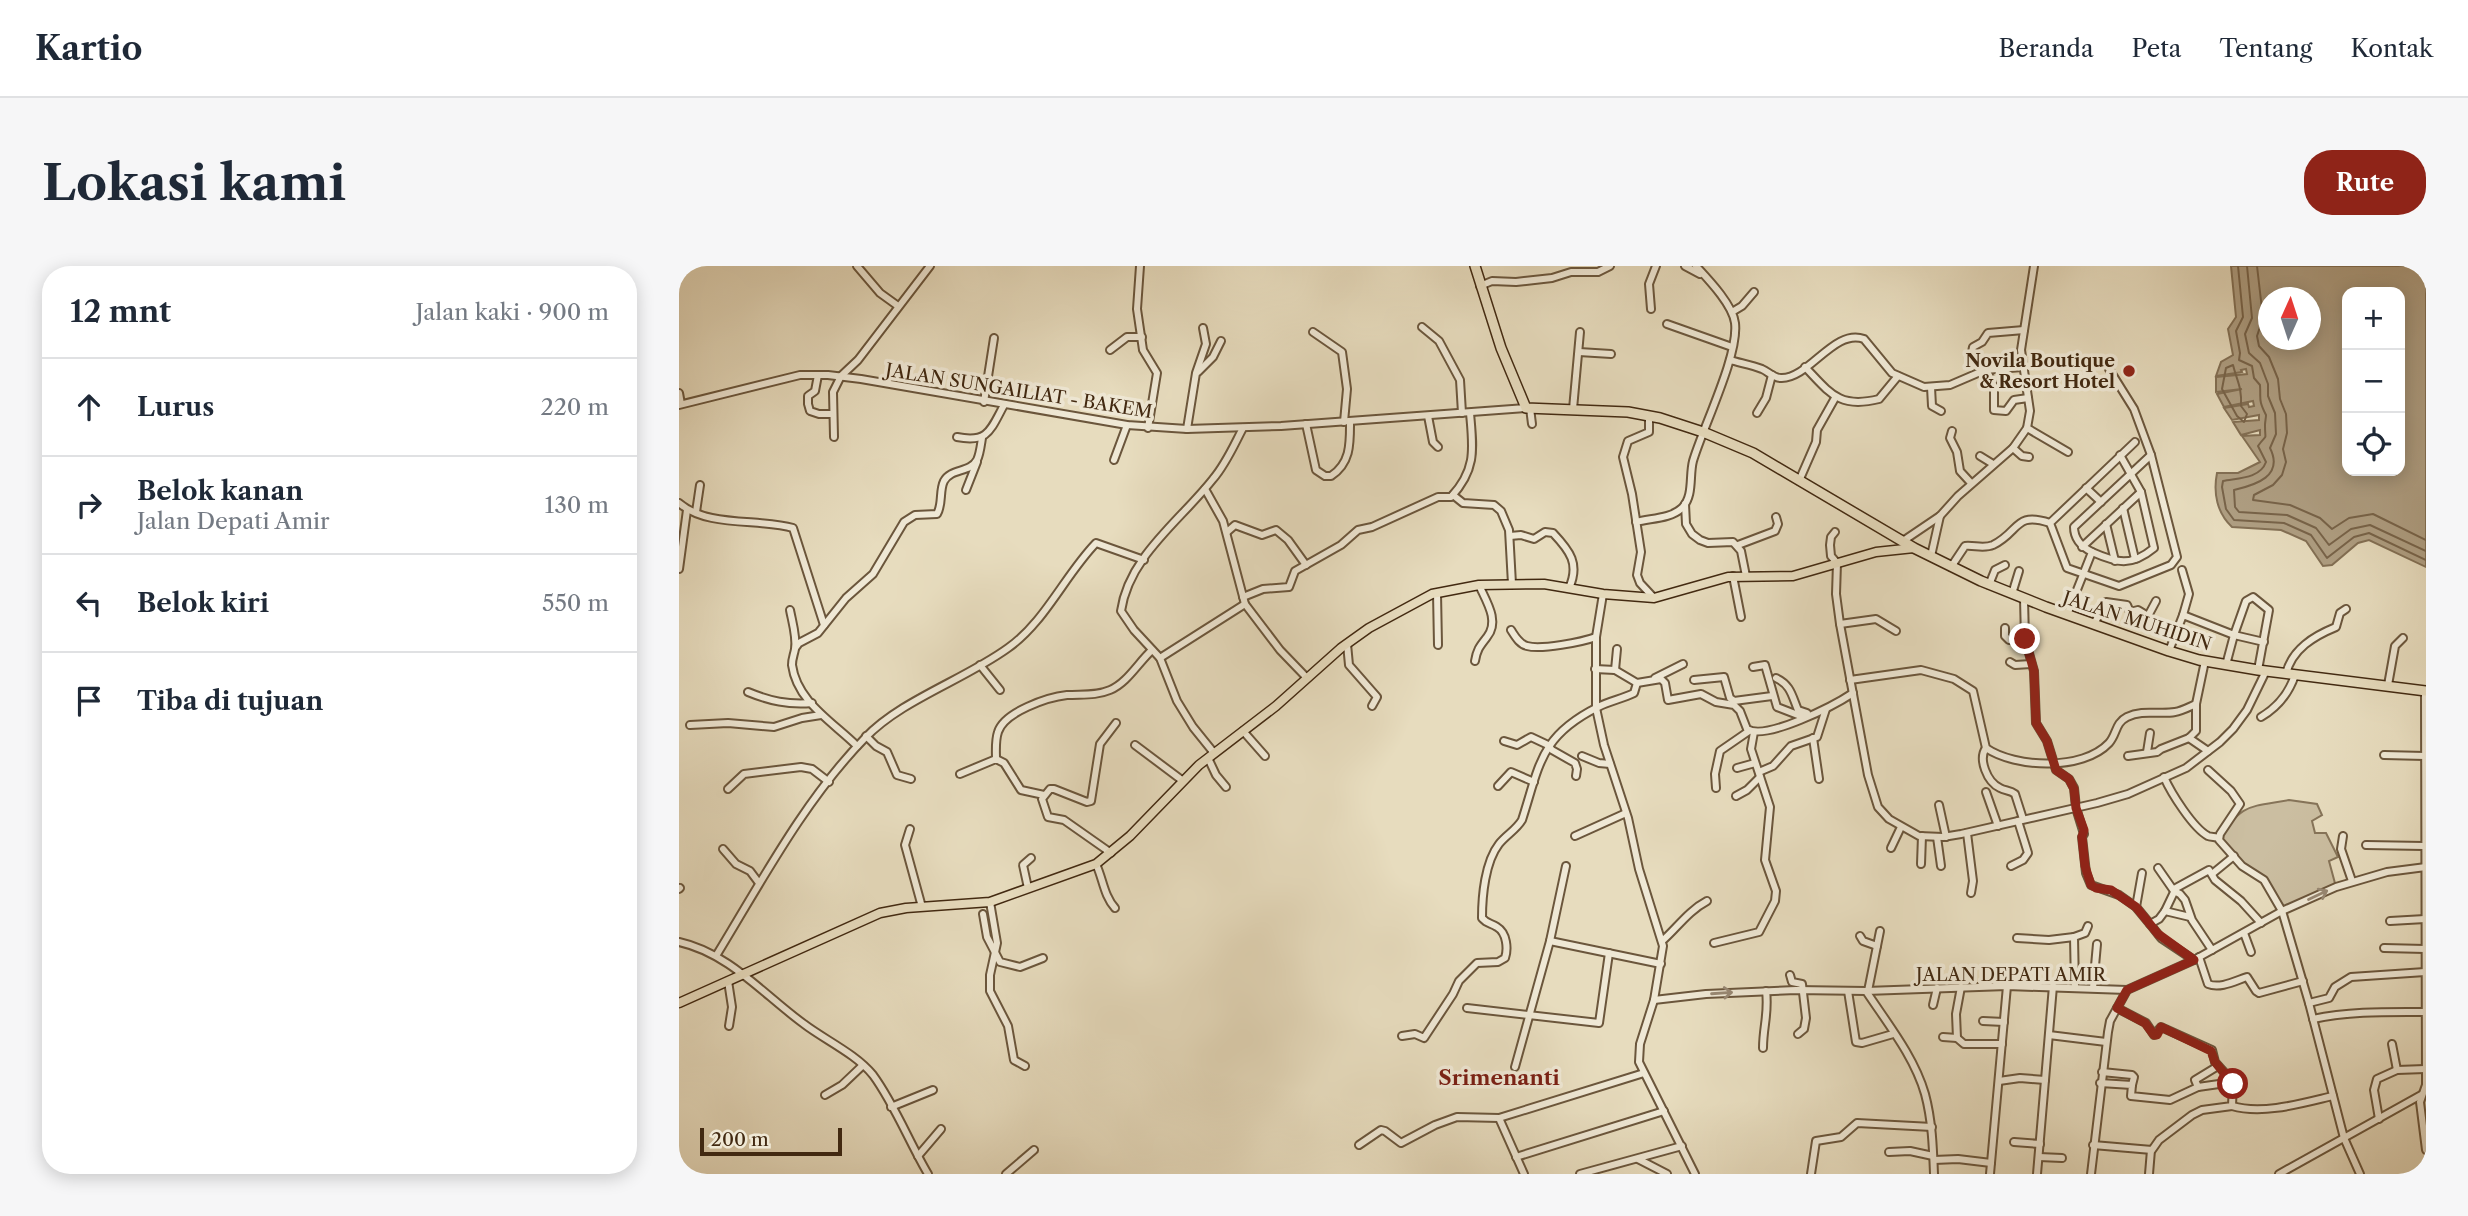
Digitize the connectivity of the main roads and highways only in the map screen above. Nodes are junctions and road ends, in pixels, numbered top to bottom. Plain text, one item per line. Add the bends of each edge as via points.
1 (1475, 266) edge
2 (1892, 535) junction
3 (1914, 548) junction
4 (1883, 550) junction
5 (2425, 691) edge
6 (679, 1003) edge

1 - 2 highway, JALAN MUHIDIN via 1501,348 1528,408 1628,412 1703,432 1753,453
2 - 3 highway, JALAN MUHIDIN
2 - 4 main road
3 - 4 main road
3 - 5 highway, JALAN MUHIDIN via 1989,585 2169,651 2264,674
4 - 6 main road via 1793,576 1733,576 1654,598 1544,584 1479,585 1437,593 1347,644 1211,755 1096,864 991,902 893,910 867,918

